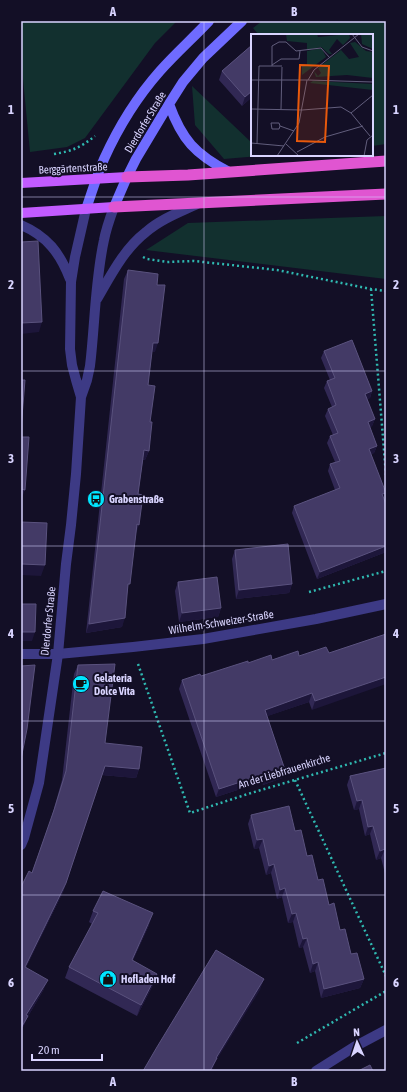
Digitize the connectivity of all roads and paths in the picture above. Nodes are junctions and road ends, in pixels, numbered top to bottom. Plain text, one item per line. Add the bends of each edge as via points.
1 (209, 21) edge
2 (242, 21) edge
3 (169, 104) junction
4 (98, 133) dead end
5 (54, 154) dead end
6 (386, 162) edge
7 (229, 172) junction
8 (127, 177) junction
9 (96, 178) junction
10 (21, 183) edge
11 (386, 194) edge
12 (199, 203) junction
13 (114, 207) junction
14 (86, 208) junction
15 (21, 213) edge
16 (21, 224) edge
17 (129, 248) junction
18 (71, 282) junction
19 (371, 289) junction
20 (386, 291) edge
21 (95, 302) junction
22 (81, 396) junction
23 (386, 475) edge
24 (386, 571) edge
25 (309, 592) dead end
26 (386, 604) edge
27 (133, 647) junction
28 (21, 654) edge
29 (58, 654) junction
30 (386, 752) edge
31 (295, 780) junction
32 (21, 845) edge
33 (386, 976) edge
34 (386, 991) edge
35 (386, 1030) edge
36 (297, 1043) dead end
37 (316, 1071) edge

1 - 9 main road, Dierdorfer Straße via 159,72 138,100 112,143
2 - 3 main road, Dierdorfer Straße via 203,58
3 - 7 main road via 185,139 213,164
3 - 8 main road, Dierdorfer Straße
4 - 5 path via 71,151
6 - 7 highway
7 - 8 highway
8 - 9 main road, Berggärtenstraße
8 - 13 main road, Dierdorfer Straße
9 - 10 main road, Berggärtenstraße
9 - 14 main road, Dierdorfer Straße
11 - 12 highway
12 - 13 highway
12 - 17 street via 158,223
13 - 14 main road
13 - 21 street, Dierdorfer Straße via 104,238
14 - 15 main road
14 - 18 street, Dierdorfer Straße
16 - 18 street via 48,241 65,266
17 - 19 path via 148,259 277,270
17 - 21 street
18 - 22 street, Dierdorfer Straße via 70,349
19 - 20 path
19 - 23 path
21 - 22 street, Dierdorfer Straße via 90,366
22 - 29 street, Dierdorfer Straße
24 - 25 path
26 - 27 street, Wilhelm-Schweizer-Straße via 204,639
27 - 29 street, Wilhelm-Schweizer-Straße
27 - 31 path, An der Liebfrauenkirche via 190,813
28 - 29 street
29 - 32 street, Dierdorfer Straße via 39,783
30 - 31 path, An der Liebfrauenkirche
31 - 33 path
34 - 36 path
35 - 37 street

